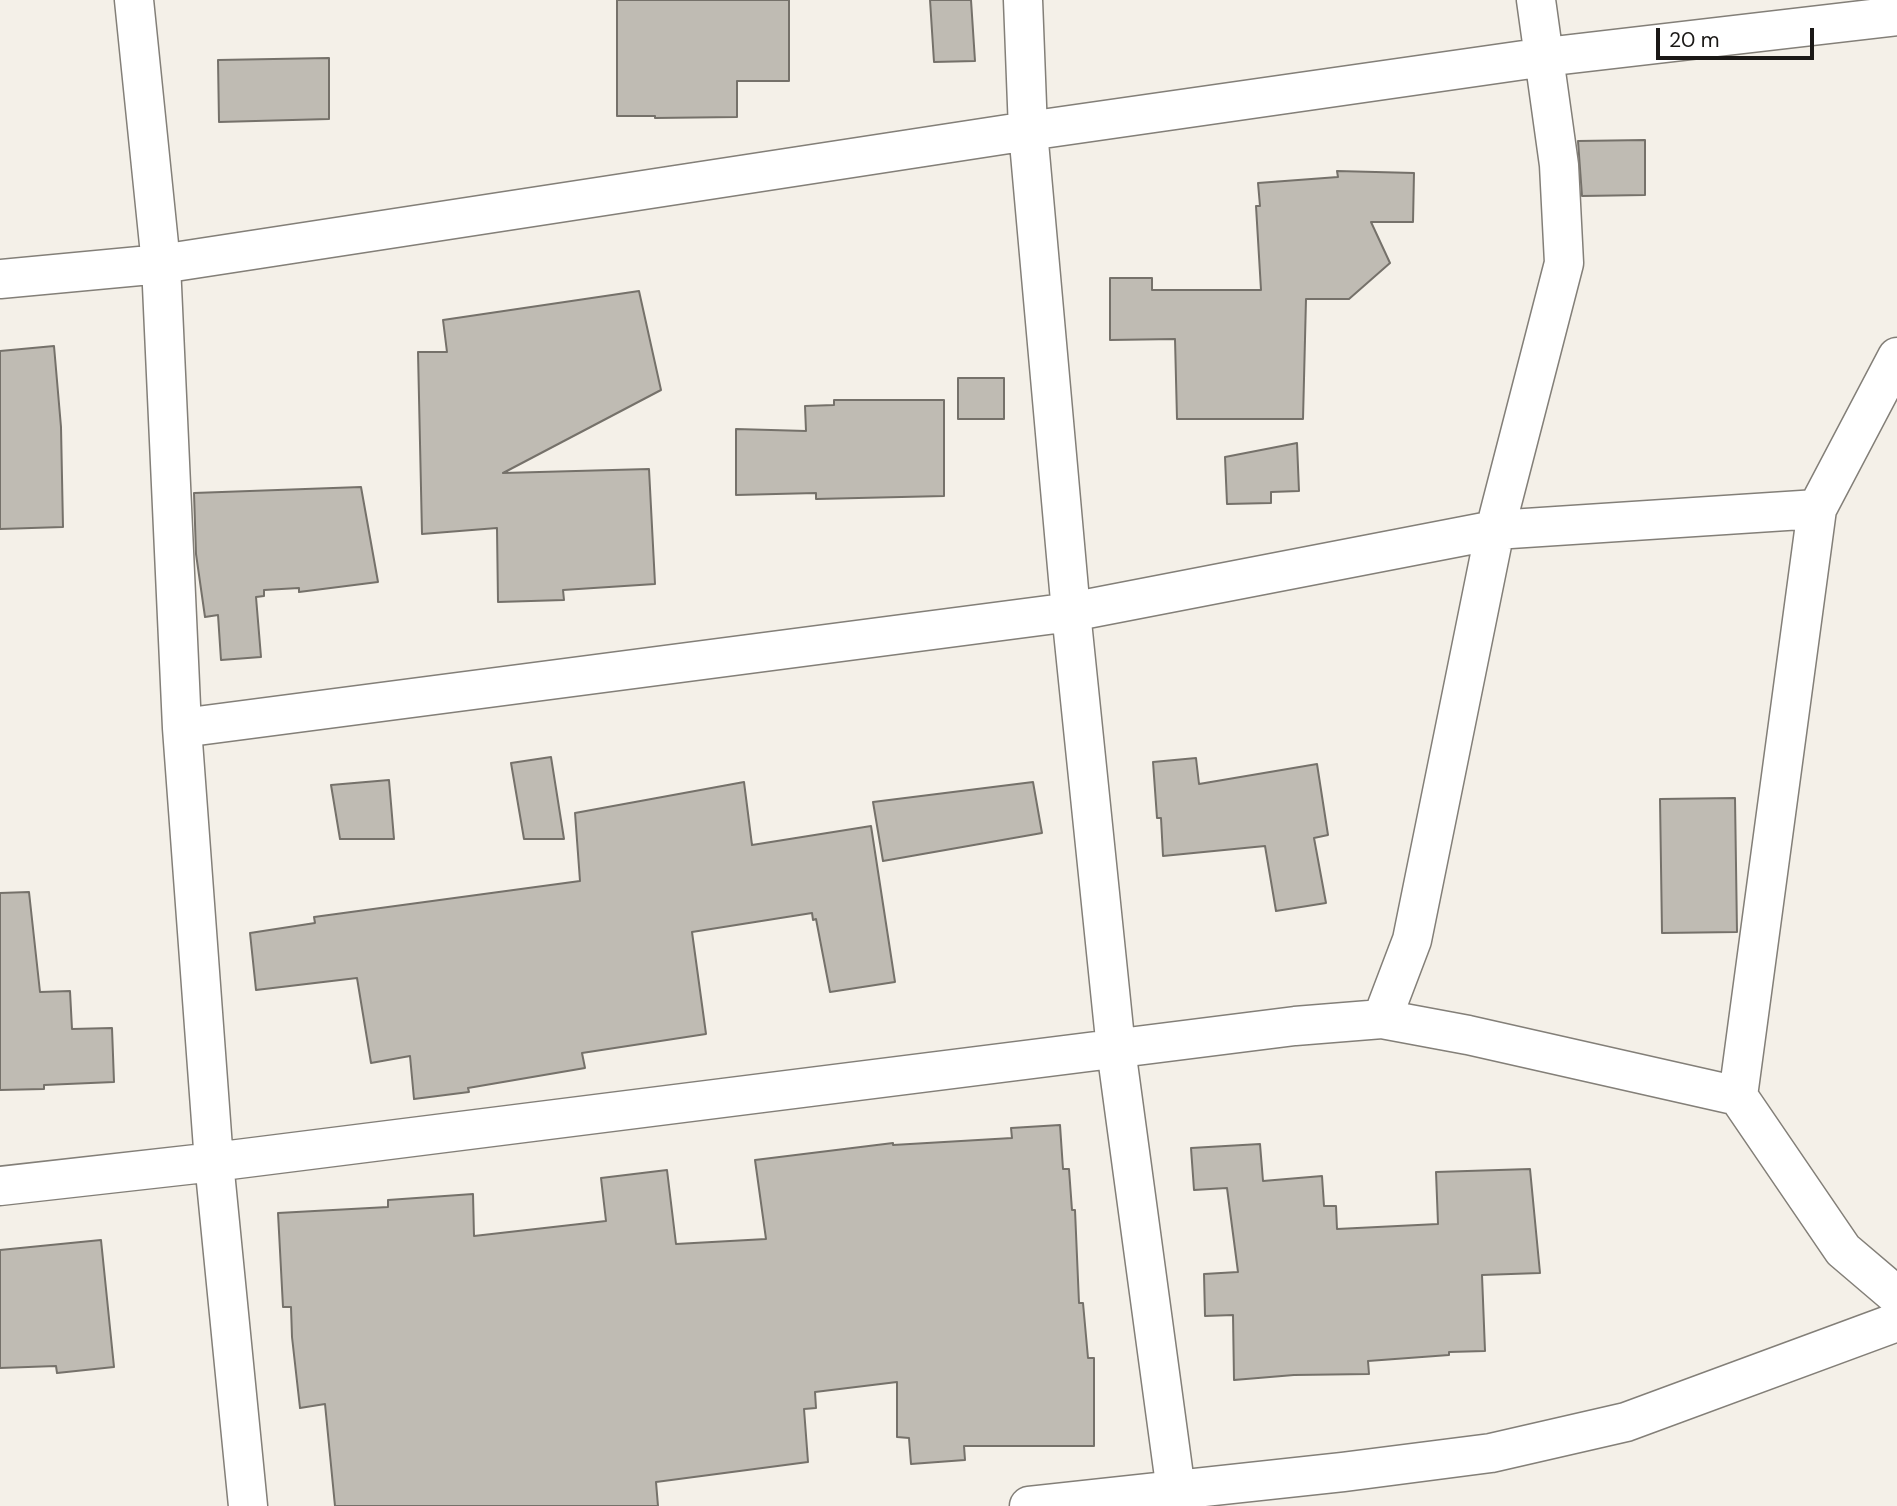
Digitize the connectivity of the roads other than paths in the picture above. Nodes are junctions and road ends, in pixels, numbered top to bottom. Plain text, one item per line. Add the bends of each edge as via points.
1 (134, 0) edge
2 (1023, 0) edge
3 (1536, 0) edge
4 (1897, 16) edge
5 (1545, 57) junction
6 (1028, 131) junction
7 (161, 264) junction
8 (0, 279) edge
9 (1897, 357) edge
10 (1817, 509) junction
11 (1494, 530) junction
12 (1071, 612) junction
13 (182, 727) junction
14 (1382, 1020) junction
15 (1116, 1049) junction
16 (1738, 1096) junction
17 (214, 1162) junction
18 (0, 1186) edge
19 (1897, 1296) edge
20 (1897, 1322) edge
21 (1178, 1497) edge
22 (248, 1506) edge
23 (1029, 1506) edge

1 - 7 street
2 - 6 street
3 - 5 street
4 - 5 street
5 - 6 street
5 - 11 street via 1559,165 1564,262
6 - 7 street
6 - 12 street
7 - 8 street
7 - 13 street
9 - 10 street
10 - 11 street
10 - 16 street
11 - 12 street
11 - 14 street via 1412,940
12 - 13 street
12 - 15 street
13 - 17 street
14 - 15 street
14 - 16 street
15 - 17 street
15 - 21 street
16 - 19 street via 1843,1250
17 - 18 street
17 - 22 street
20 - 21 street via 1626,1422 1491,1453
21 - 23 street

